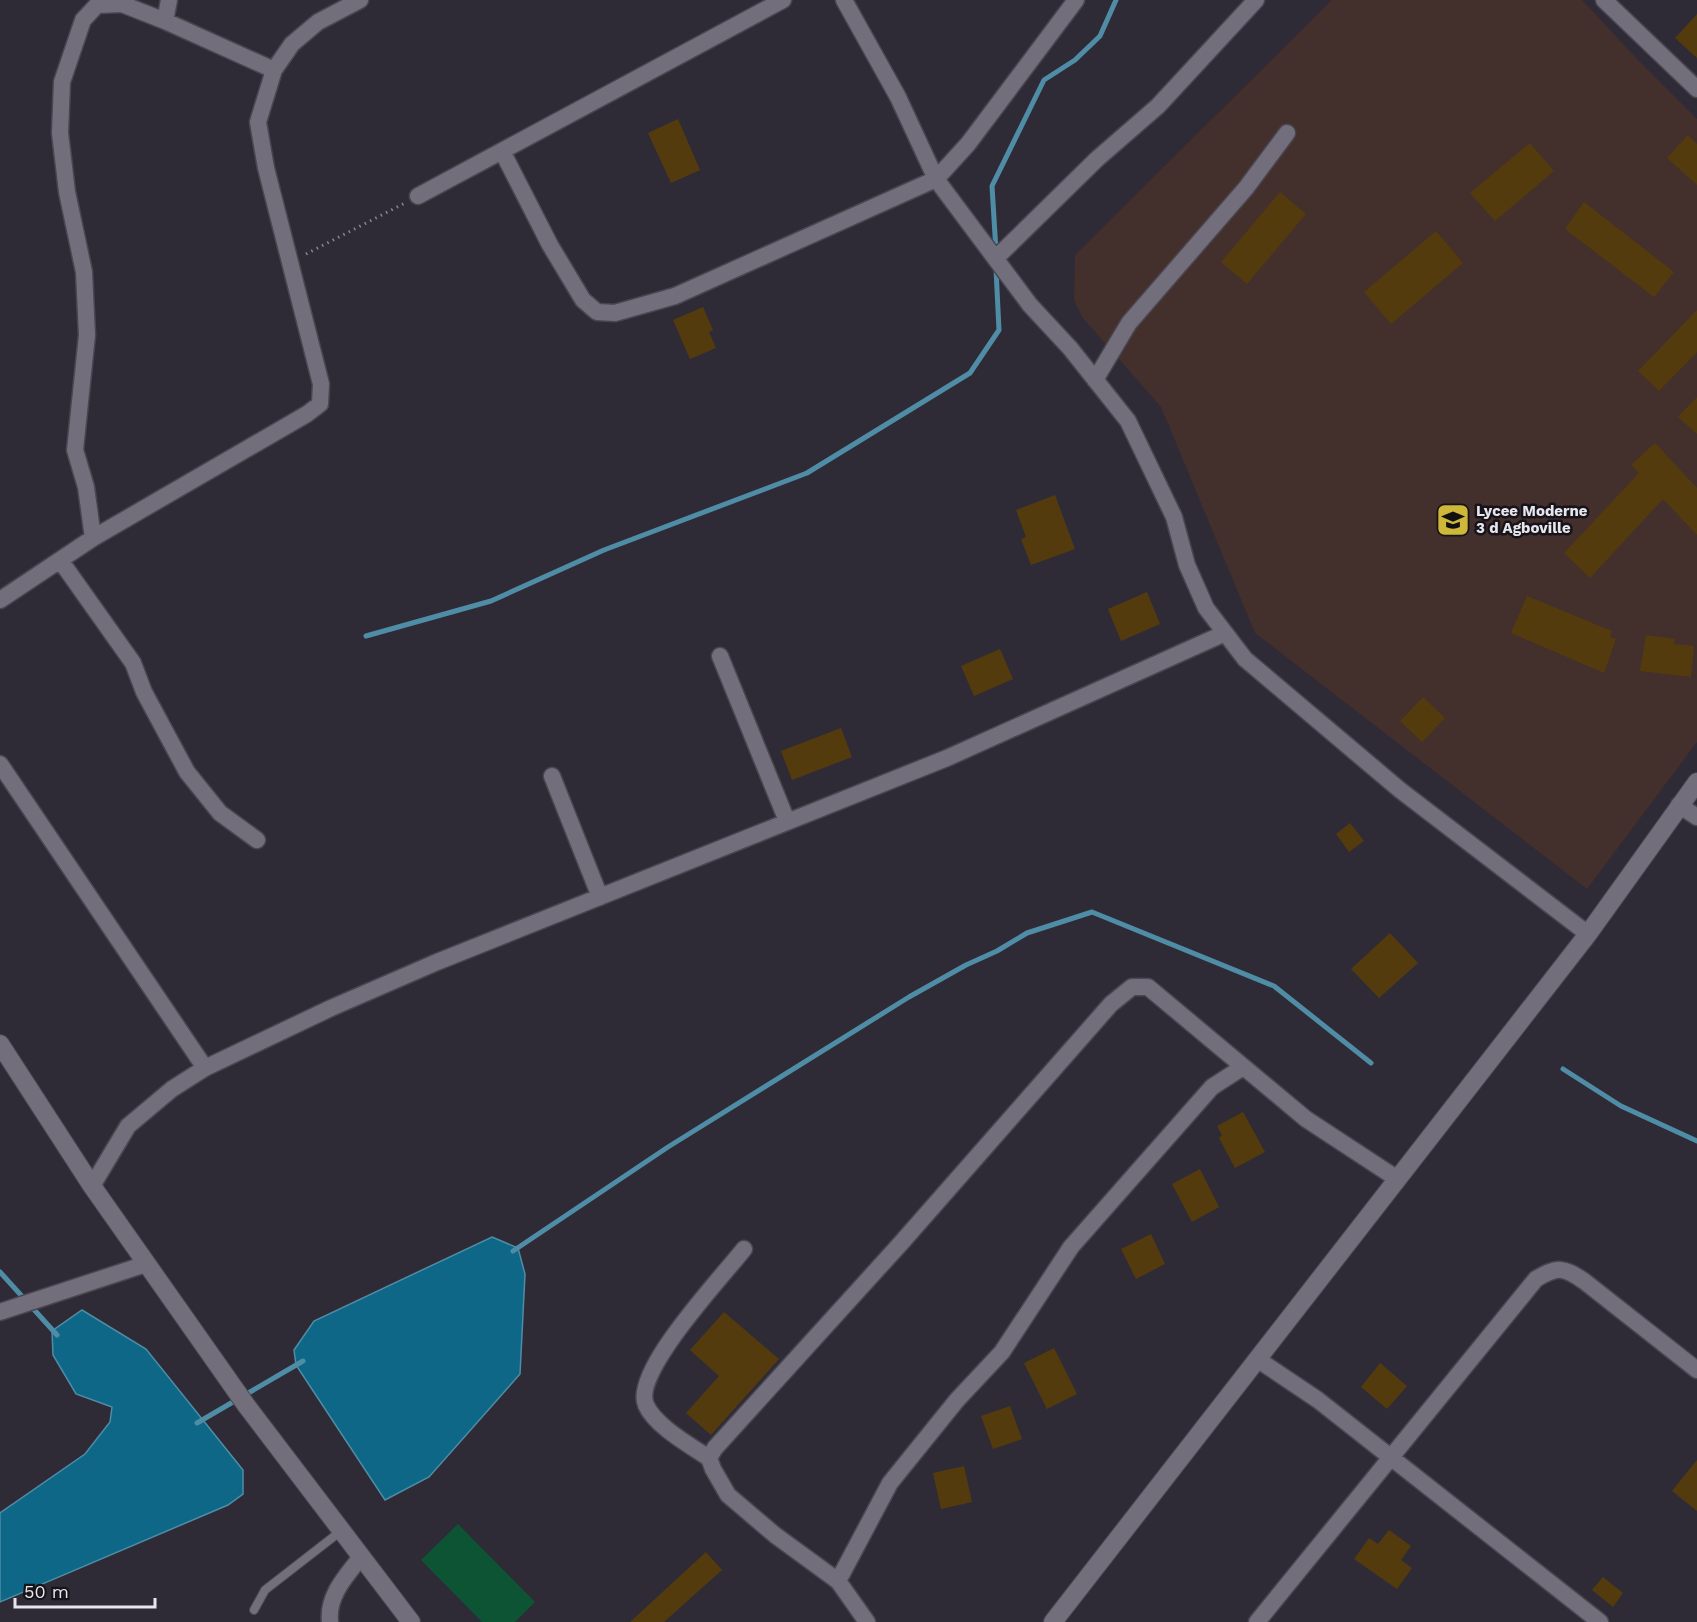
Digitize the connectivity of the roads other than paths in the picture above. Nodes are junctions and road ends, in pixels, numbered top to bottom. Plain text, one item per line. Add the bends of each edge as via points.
1 (169, 0) edge
2 (360, 0) edge
3 (783, 0) edge
4 (844, 0) edge
5 (1076, 0) edge
6 (1256, 0) edge
7 (1604, 0) edge
8 (165, 21) junction
9 (274, 70) junction
10 (1697, 89) edge
11 (1287, 133) dead end
12 (502, 151) junction
13 (936, 179) junction
14 (418, 196) road end
15 (996, 258) junction
16 (1095, 380) junction
17 (93, 538) junction
18 (60, 560) junction
19 (0, 600) edge
20 (1223, 634) junction
21 (720, 656) dead end
22 (0, 764) edge
23 (552, 776) dead end
24 (1697, 782) edge
25 (1679, 806) junction
26 (1697, 817) edge
27 (787, 821) junction
28 (257, 840) dead end
29 (600, 897) junction
30 (1588, 934) junction
31 (0, 1044) edge
32 (1243, 1067) junction
33 (205, 1068) junction
34 (1396, 1178) junction
35 (92, 1186) junction
36 (744, 1249) dead end
37 (146, 1264) junction
38 (0, 1312) edge
39 (1257, 1359) junction
40 (1697, 1370) edge
41 (709, 1458) junction
42 (1393, 1458) junction
43 (342, 1530) junction
44 (362, 1557) junction
45 (838, 1581) junction
46 (254, 1610) dead end
47 (1597, 1621) edge
48 (330, 1622) edge
49 (411, 1622) edge
50 (867, 1622) edge
51 (1053, 1622) edge
52 (1257, 1622) edge

1 - 8 street
2 - 9 street via 303,34
3 - 12 street
4 - 13 street via 898,97
5 - 13 street via 968,144
6 - 15 street via 1158,106 1097,159
7 - 10 street
8 - 9 street
8 - 17 street via 122,4 97,5 83,20 62,82 60,133 67,192 84,272 87,335 75,450 86,487
9 - 17 street via 258,122 321,384 320,404
11 - 16 street via 1246,188 1129,323
12 - 13 street via 550,245 583,300 597,312 615,313 675,296
12 - 14 street
13 - 15 street
15 - 16 street via 1030,305
16 - 20 street via 1128,421 1155,473 1174,517 1187,565 1206,608
17 - 18 street
18 - 19 street
18 - 28 street via 133,663 144,692 187,772 220,813
20 - 27 street via 947,758
20 - 30 street via 1245,659 1400,790
21 - 27 street
22 - 33 street
23 - 29 street
24 - 25 main road
25 - 26 street
25 - 30 main road
27 - 29 street
29 - 33 street via 405,976
30 - 34 main road
31 - 35 main road
32 - 34 street via 1306,1119
32 - 41 street via 1148,987 1132,987 1111,1004
32 - 45 street via 1212,1088 1071,1246 1002,1352 957,1400 890,1483
33 - 35 street via 172,1089 128,1126
34 - 39 main road
35 - 37 main road
36 - 41 street via 661,1352 646,1381 643,1397 646,1407 669,1430
37 - 38 street
37 - 43 main road via 246,1405
39 - 42 street
39 - 51 main road
40 - 42 street via 1567,1269 1551,1270 1536,1279
41 - 45 street via 728,1495
42 - 47 street
42 - 52 street
43 - 44 main road
43 - 46 lane via 265,1590
44 - 48 street via 339,1584 329,1611
44 - 49 main road
45 - 50 street

